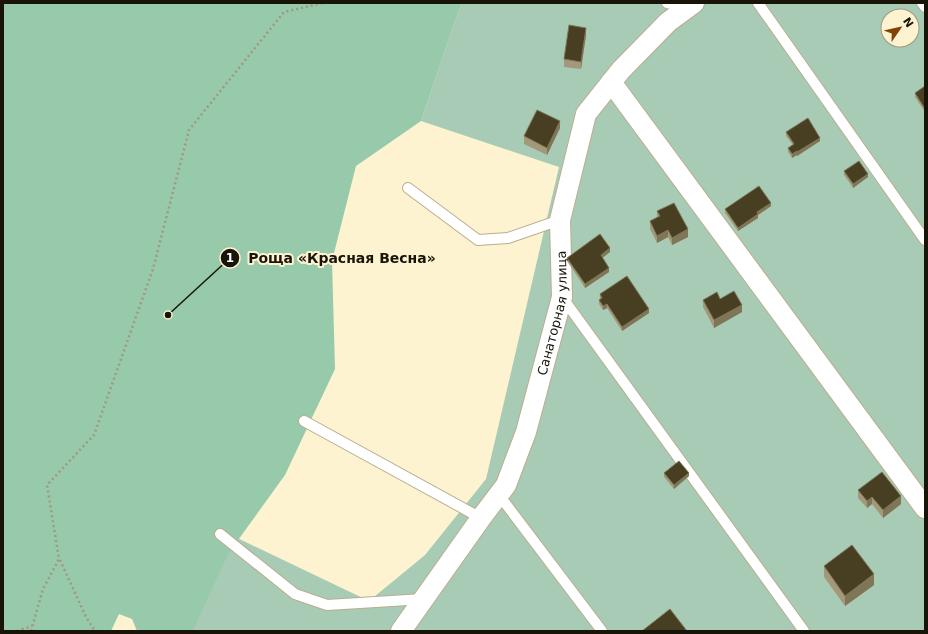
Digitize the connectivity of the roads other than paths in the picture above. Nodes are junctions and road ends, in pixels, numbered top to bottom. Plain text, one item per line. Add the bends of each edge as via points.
1 (667, 3) edge
2 (758, 3) edge
3 (922, 3) edge
4 (691, 5) edge
5 (925, 7) edge
6 (612, 82) junction
7 (408, 188) dead end
8 (560, 220) junction
9 (925, 240) edge
10 (562, 298) junction
11 (304, 420) dead end
12 (499, 494) junction
13 (925, 508) edge
14 (481, 518) junction
15 (220, 534) dead end
16 (424, 599) junction
17 (404, 630) edge
18 (602, 631) edge
19 (804, 631) edge

1 - 4 lane
2 - 9 lane
3 - 5 lane
4 - 6 street, Санаторная улица via 668,22
6 - 8 street, Санаторная улица via 586,114
6 - 13 street
7 - 8 lane via 478,240 508,238
8 - 10 street, Санаторная улица
10 - 12 street, Санаторная улица via 526,432 506,485
10 - 19 lane
11 - 14 lane
12 - 14 street, Санаторная улица
12 - 18 lane
14 - 16 street, Санаторная улица
15 - 16 lane via 295,594 327,605
16 - 17 street, Санаторная улица

